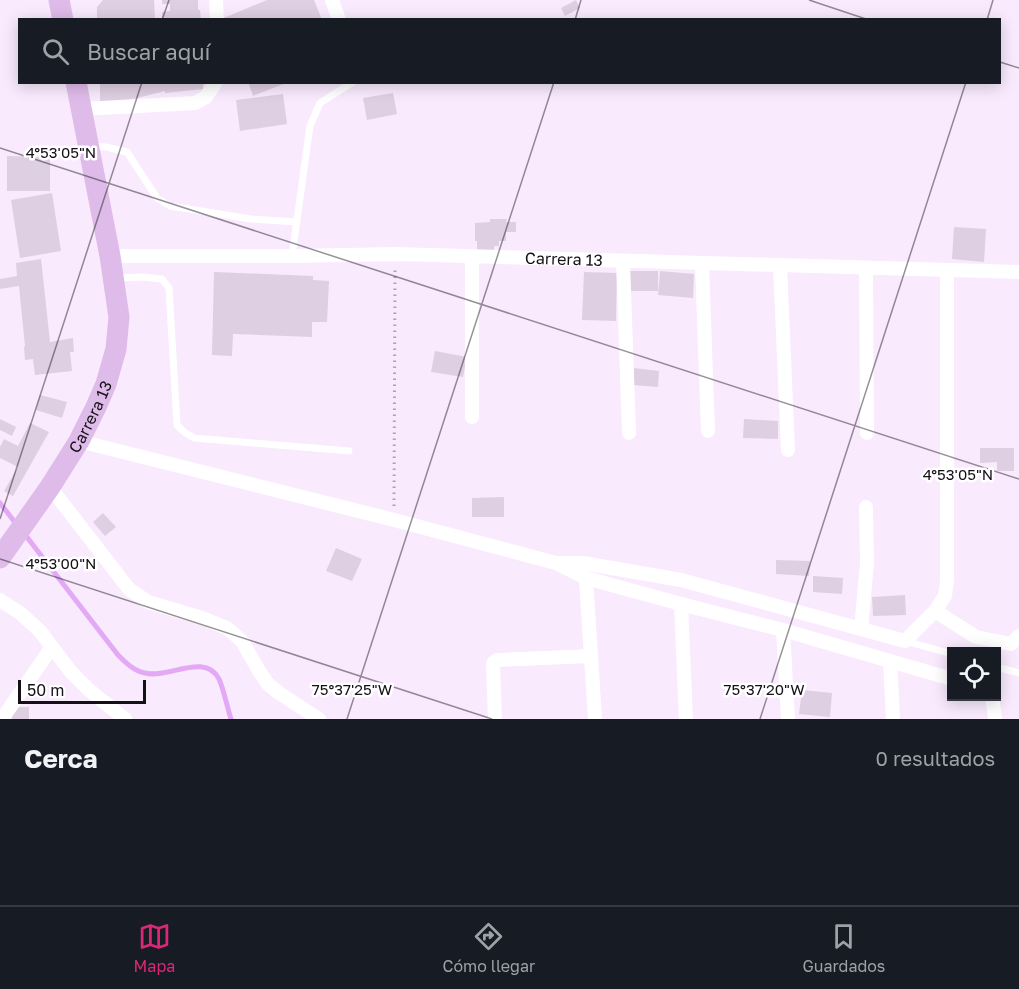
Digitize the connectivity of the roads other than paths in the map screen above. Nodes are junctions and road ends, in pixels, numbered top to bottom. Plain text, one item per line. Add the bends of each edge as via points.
1 (59, 0) edge
2 (216, 0) edge
3 (332, 0) edge
4 (63, 18) edge
5 (217, 18) edge
6 (338, 18) edge
7 (76, 84) edge
8 (215, 84) edge
9 (350, 84) edge
10 (81, 109) junction
11 (87, 145) junction
12 (297, 222) junction
13 (110, 256) junction
14 (292, 256) junction
15 (472, 257) junction
16 (623, 261) junction
17 (702, 263) junction
18 (780, 265) junction
19 (866, 268) junction
20 (947, 270) junction
21 (1019, 272) edge
22 (114, 278) junction
23 (472, 417) dead end
24 (708, 431) dead end
25 (867, 433) dead end
26 (629, 434) dead end
27 (79, 441) junction
28 (788, 450) dead end
29 (349, 451) dead end
30 (50, 487) junction
31 (866, 507) dead end
32 (2, 555) edge
33 (556, 563) junction
34 (586, 578) junction
35 (0, 600) edge
36 (681, 604) junction
37 (935, 611) junction
38 (861, 629) junction
39 (783, 630) junction
40 (1019, 636) edge
41 (905, 640) junction
42 (52, 647) junction
43 (947, 653) edge
44 (591, 656) junction
45 (890, 661) junction
46 (1001, 669) edge
47 (1019, 674) edge
48 (947, 677) edge
49 (992, 701) edge
50 (2, 719) edge
51 (125, 719) edge
52 (319, 719) edge
53 (495, 719) edge
54 (595, 719) edge
55 (686, 719) edge
56 (788, 719) edge
57 (893, 719) edge
58 (994, 719) edge

1 - 4 main road
2 - 5 street
3 - 6 street
7 - 10 main road, Carrera 13
8 - 10 street via 206,97 195,103
9 - 12 lane via 320,103 310,126
10 - 11 main road, Carrera 13
11 - 12 lane via 127,152 157,198 170,206
11 - 13 main road, Carrera 13
12 - 14 lane
13 - 14 street, Carrera 13
13 - 22 main road, Carrera 13
14 - 15 street, Carrera 13
15 - 16 street, Carrera 13
15 - 23 street
16 - 17 street, Carrera 13
16 - 26 street
17 - 18 street, Carrera 13
17 - 24 street
18 - 19 street, Carrera 13
18 - 28 street
19 - 20 street, Carrera 13
19 - 25 street
20 - 21 street, Carrera 13
20 - 37 street via 947,580 945,596
22 - 27 main road, Carrera 13 via 119,317 116,349
22 - 29 lane via 162,279 169,288 177,425 184,432 194,438
27 - 30 main road, Carrera 13
27 - 33 street
30 - 32 main road, Carrera 13
30 - 52 street via 129,589 148,602 227,628 242,640 268,684
31 - 38 street via 867,563
33 - 34 street
33 - 38 street via 584,562 681,580
34 - 36 street
34 - 44 street
35 - 42 street via 40,631
36 - 39 street
36 - 55 street
37 - 40 street via 976,636 1011,644
37 - 41 street
38 - 41 street
39 - 45 street
39 - 56 street
41 - 43 lane
42 - 50 street
42 - 51 street via 77,678
44 - 53 street via 497,660 493,665
44 - 54 street
45 - 48 street
45 - 57 street
46 - 47 lane
49 - 58 street

